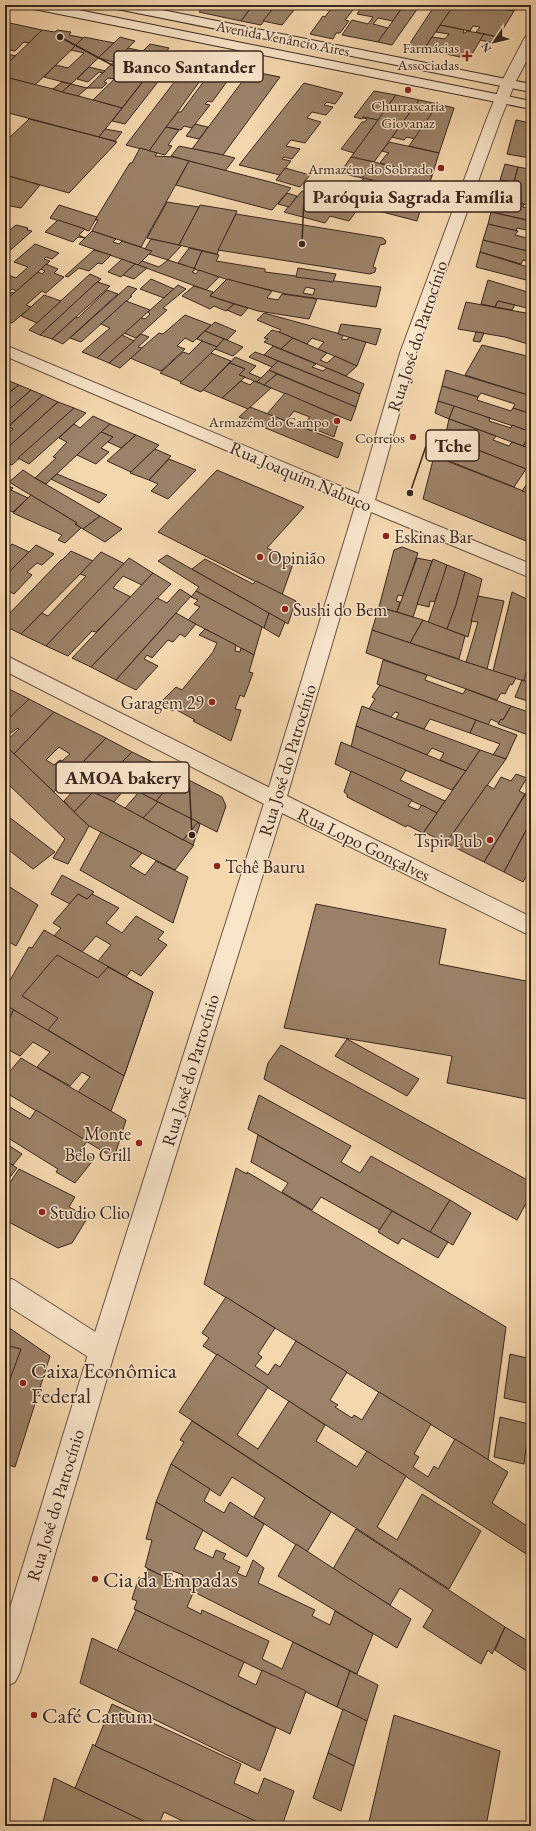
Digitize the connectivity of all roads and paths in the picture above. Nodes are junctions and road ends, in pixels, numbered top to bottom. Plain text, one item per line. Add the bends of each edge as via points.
1 (34, 5) edge
2 (117, 5) edge
3 (531, 39) edge
4 (531, 88) edge
5 (505, 91) junction
6 (531, 105) edge
7 (5, 350) edge
8 (365, 503) junction
9 (531, 571) edge
10 (5, 662) edge
11 (275, 800) junction
12 (531, 927) edge
13 (5, 1289) edge
14 (102, 1351) junction
15 (5, 1672) edge

1 - 5 street, Avenida Venâncio Aires
2 - 5 street, Avenida Venâncio Aires
3 - 5 street, Rua José do Patrocínio
4 - 5 street
5 - 6 street
5 - 8 street, Rua José do Patrocínio via 408,354
7 - 8 street, Rua Joaquim Nabuco
8 - 9 street, Rua Joaquim Nabuco
8 - 11 street, Rua José do Patrocínio
10 - 11 street, Rua Lopo Gonçalves
11 - 12 street, Rua Lopo Gonçalves
11 - 14 street, Rua José do Patrocínio
13 - 14 street
14 - 15 street, Rua José do Patrocínio

